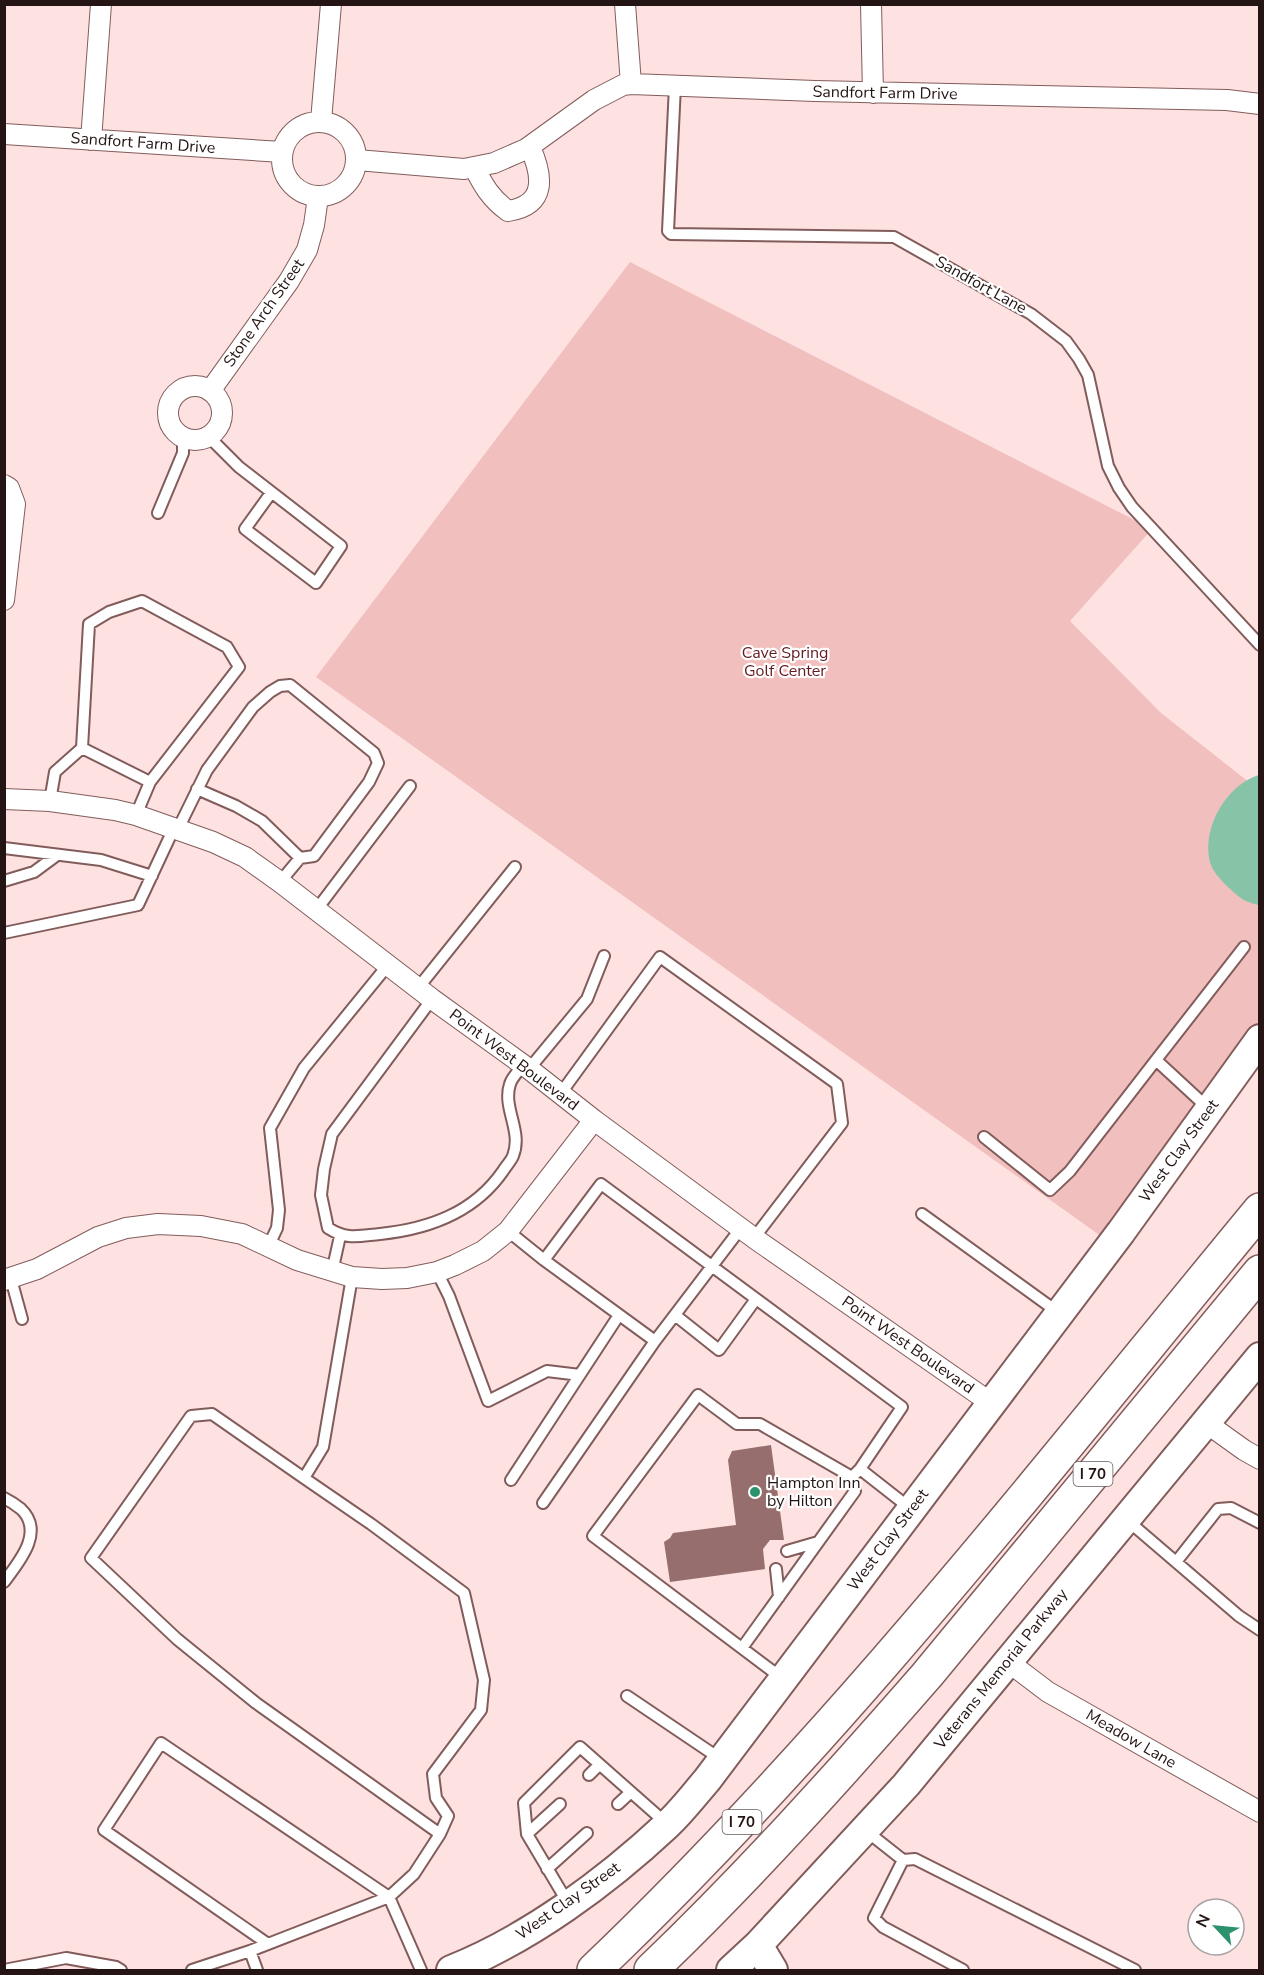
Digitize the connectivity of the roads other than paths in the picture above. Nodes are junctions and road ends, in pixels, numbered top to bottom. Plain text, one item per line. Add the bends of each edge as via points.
1 (101, 4) edge
2 (331, 4) edge
3 (625, 4) edge
4 (871, 4) edge
5 (631, 84) junction
6 (675, 86) junction
7 (873, 93) junction
8 (1260, 104) edge
9 (321, 121) junction
10 (4, 134) edge
11 (91, 140) junction
12 (530, 147) junction
13 (282, 152) junction
14 (357, 160) junction
15 (474, 166) junction
16 (318, 197) junction
17 (210, 391) junction
18 (183, 436) junction
19 (208, 436) junction
20 (4, 484) edge
21 (271, 493) junction
22 (158, 513) dead end
23 (4, 600) edge
24 (1260, 645) edge
25 (82, 748) junction
26 (150, 782) junction
27 (410, 786) dead end
28 (198, 789) junction
29 (4, 799) edge
30 (50, 801) junction
31 (136, 815) junction
32 (176, 828) junction
33 (4, 848) edge
34 (57, 855) junction
35 (300, 858) junction
36 (515, 867) dead end
37 (152, 876) junction
38 (4, 881) edge
39 (280, 882) junction
40 (317, 909) junction
41 (4, 933) edge
42 (1244, 947) dead end
43 (604, 956) dead end
44 (388, 965) junction
45 (425, 993) junction
46 (1260, 1039) edge
47 (1156, 1060) junction
48 (526, 1067) junction
49 (561, 1093) junction
50 (1209, 1109) junction
51 (594, 1120) junction
52 (984, 1137) dead end
53 (1260, 1210) edge
54 (922, 1214) dead end
55 (508, 1231) junction
56 (747, 1233) junction
57 (340, 1236) junction
58 (269, 1245) junction
59 (544, 1260) junction
60 (712, 1267) junction
61 (332, 1272) junction
62 (437, 1272) junction
63 (1260, 1272) edge
64 (352, 1276) junction
65 (8, 1279) edge
66 (756, 1299) junction
67 (1059, 1313) junction
68 (620, 1315) junction
69 (675, 1315) junction
70 (22, 1319) dead end
71 (655, 1341) junction
72 (1260, 1357) edge
73 (580, 1375) junction
74 (991, 1402) junction
75 (1205, 1422) junction
76 (1260, 1459) edge
77 (860, 1469) junction
78 (852, 1477) junction
79 (304, 1478) junction
80 (511, 1480) dead end
81 (4, 1498) edge
82 (543, 1503) dead end
83 (911, 1509) junction
84 (1125, 1518) junction
85 (1260, 1523) edge
86 (818, 1542) junction
87 (787, 1551) dead end
88 (1176, 1562) junction
89 (776, 1569) dead end
90 (4, 1582) edge
91 (779, 1597) junction
92 (1258, 1627) edge
93 (742, 1648) junction
94 (1007, 1661) junction
95 (783, 1680) junction
96 (627, 1696) dead end
97 (722, 1761) junction
98 (600, 1765) junction
99 (589, 1775) dead end
100 (630, 1792) junction
101 (560, 1804) dead end
102 (618, 1804) dead end
103 (1260, 1812) edge
104 (668, 1824) junction
105 (865, 1830) junction
106 (587, 1833) dead end
107 (440, 1834) junction
108 (527, 1834) junction
109 (903, 1860) junction
110 (547, 1869) junction
111 (389, 1897) junction
112 (568, 1904) junction
113 (268, 1944) junction
114 (758, 1945) junction
115 (250, 1951) junction
116 (4, 1970) edge
117 (121, 1971) edge
118 (192, 1971) edge
119 (257, 1971) edge
120 (421, 1971) edge
121 (451, 1971) edge
122 (594, 1971) edge
123 (651, 1971) edge
124 (731, 1971) edge
125 (773, 1971) edge
126 (963, 1971) edge
127 (1135, 1971) edge

1 - 11 street
2 - 9 street
3 - 5 street
4 - 7 street
5 - 6 street, Sandfort Farm Drive
5 - 12 street, Sandfort Farm Drive via 594,100
6 - 7 street, Sandfort Farm Drive
6 - 24 lane, Sandfort Lane via 668,231 671,234 894,237 1031,314 1065,341 1088,375 1108,466 1132,507
7 - 8 street, Sandfort Farm Drive via 1227,100
9 - 13 street via 300,126
9 - 14 street via 342,129 350,138
10 - 11 street, Sandfort Farm Drive
11 - 13 street, Sandfort Farm Drive
12 - 15 street, Sandfort Farm Drive via 494,163
12 - 15 street via 538,165 539,184 536,197 522,209 508,211 494,201
13 - 16 street via 281,163 290,183 297,190
14 - 15 street, Sandfort Farm Drive via 464,169
14 - 16 street via 349,182 330,195
16 - 17 street, Stone Arch Street via 307,250
17 - 18 street via 202,387 185,388 172,399 168,407 170,424
17 - 19 street via 221,414 215,431
18 - 19 street via 200,440
18 - 22 lane via 183,453
19 - 21 lane
20 - 23 street via 15,504
21 - 21 lane via 341,546 316,583 245,529
25 - 26 lane
25 - 26 lane via 89,624 109,612 142,601 227,647 239,667
25 - 30 lane via 55,772
26 - 31 lane
27 - 40 lane
28 - 32 lane
28 - 35 lane via 262,821
28 - 35 lane via 207,770 253,707 280,686 290,685 374,753 378,763 369,782 314,856
29 - 30 street, Point West Boulevard
30 - 31 street, Point West Boulevard
31 - 32 street, Point West Boulevard
32 - 37 lane
32 - 39 street, Point West Boulevard via 245,857
33 - 34 lane
34 - 37 lane via 101,860
34 - 38 lane via 34,872
35 - 39 lane
36 - 45 lane
37 - 41 lane via 138,905
39 - 40 street, Point West Boulevard
40 - 44 street, Point West Boulevard
42 - 47 lane
43 - 48 lane via 587,999
44 - 45 street, Point West Boulevard
44 - 58 lane via 304,1068 270,1128 279,1210 277,1228
45 - 48 street, Point West Boulevard
45 - 57 lane via 332,1134 321,1195 327,1228
46 - 50 street, West Clay Street
47 - 50 lane
47 - 52 lane via 1070,1171 1050,1190
48 - 49 street, Point West Boulevard
48 - 57 lane via 510,1082 507,1098 516,1130 513,1155 493,1185 463,1210 420,1228
49 - 51 street, Point West Boulevard
49 - 56 lane via 660,957 837,1084 842,1123
50 - 67 street, West Clay Street
51 - 55 street
51 - 56 street, Point West Boulevard
53 - 122 highway, I 70 via 839,1716 685,1881
54 - 67 lane
55 - 59 lane
55 - 62 street via 483,1251
56 - 60 lane
56 - 74 street, Point West Boulevard
57 - 61 lane
58 - 61 street
58 - 65 street via 242,1234 201,1226 158,1224 126,1228
59 - 60 lane via 601,1184
59 - 68 lane
60 - 66 lane
60 - 69 lane
61 - 64 street
62 - 64 street via 407,1278
62 - 73 lane via 488,1401 547,1371
63 - 123 highway, I 70 via 871,1740 748,1874
64 - 79 lane via 322,1447
65 - 70 lane
66 - 69 lane via 719,1350
66 - 77 lane via 902,1407
67 - 74 street, West Clay Street
68 - 71 lane
68 - 73 lane
69 - 71 lane
71 - 82 lane
72 - 75 street, Veterans Memorial Parkway
73 - 80 lane
74 - 83 street, West Clay Street
75 - 76 street
75 - 84 street, Veterans Memorial Parkway
77 - 78 lane
77 - 83 lane
78 - 86 lane via 855,1491
78 - 93 lane via 760,1424 737,1424 698,1395 593,1536
79 - 107 lane via 464,1593 484,1680 481,1710 433,1774 436,1798 448,1816
79 - 107 lane via 212,1414 191,1416 91,1558 177,1639 256,1703
81 - 90 lane via 29,1520 30,1541
83 - 95 street, West Clay Street
84 - 88 lane
84 - 94 street, Veterans Memorial Parkway
85 - 88 lane via 1231,1508 1218,1509
86 - 87 lane
86 - 91 lane
88 - 92 lane
89 - 91 lane
91 - 93 lane
93 - 95 lane
94 - 103 street, Meadow Lane via 1048,1692
94 - 105 street, Veterans Memorial Parkway
95 - 97 street, West Clay Street
96 - 97 lane
97 - 104 street, West Clay Street
98 - 99 lane
98 - 100 lane
98 - 108 lane via 580,1747 524,1803
100 - 102 lane
100 - 104 lane
101 - 108 lane
104 - 112 street, West Clay Street
105 - 109 lane
105 - 114 street, Veterans Memorial Parkway
106 - 110 lane
107 - 111 lane via 414,1874
108 - 110 lane
109 - 126 lane via 874,1918 883,1927
109 - 127 lane via 915,1858
110 - 112 lane
111 - 113 lane
111 - 113 lane via 161,1743 104,1830
111 - 120 lane
112 - 121 street, West Clay Street via 508,1942
113 - 115 lane
114 - 124 street, Veterans Memorial Parkway
114 - 125 street
115 - 118 lane
115 - 119 lane
116 - 117 lane via 66,1958

